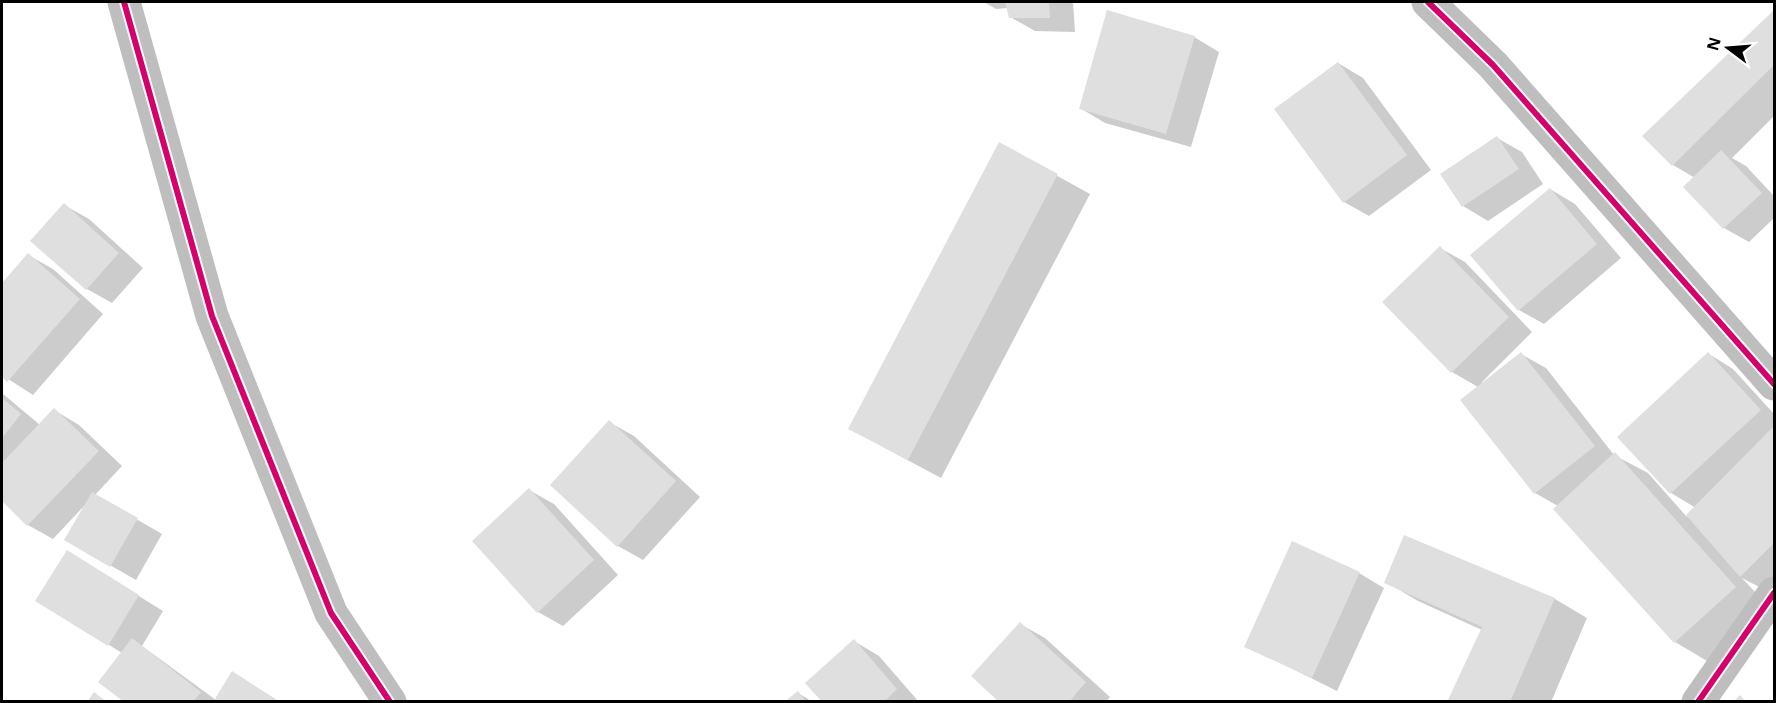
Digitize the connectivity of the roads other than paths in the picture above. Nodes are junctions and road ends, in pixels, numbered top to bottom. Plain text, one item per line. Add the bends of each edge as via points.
1 (124, 2) edge
2 (1428, 2) edge
3 (1774, 384) edge
4 (1774, 593) edge
5 (390, 702) edge
6 (1698, 702) edge

1 - 5 street via 212,316 331,613
2 - 3 street via 1493,65
4 - 6 street

